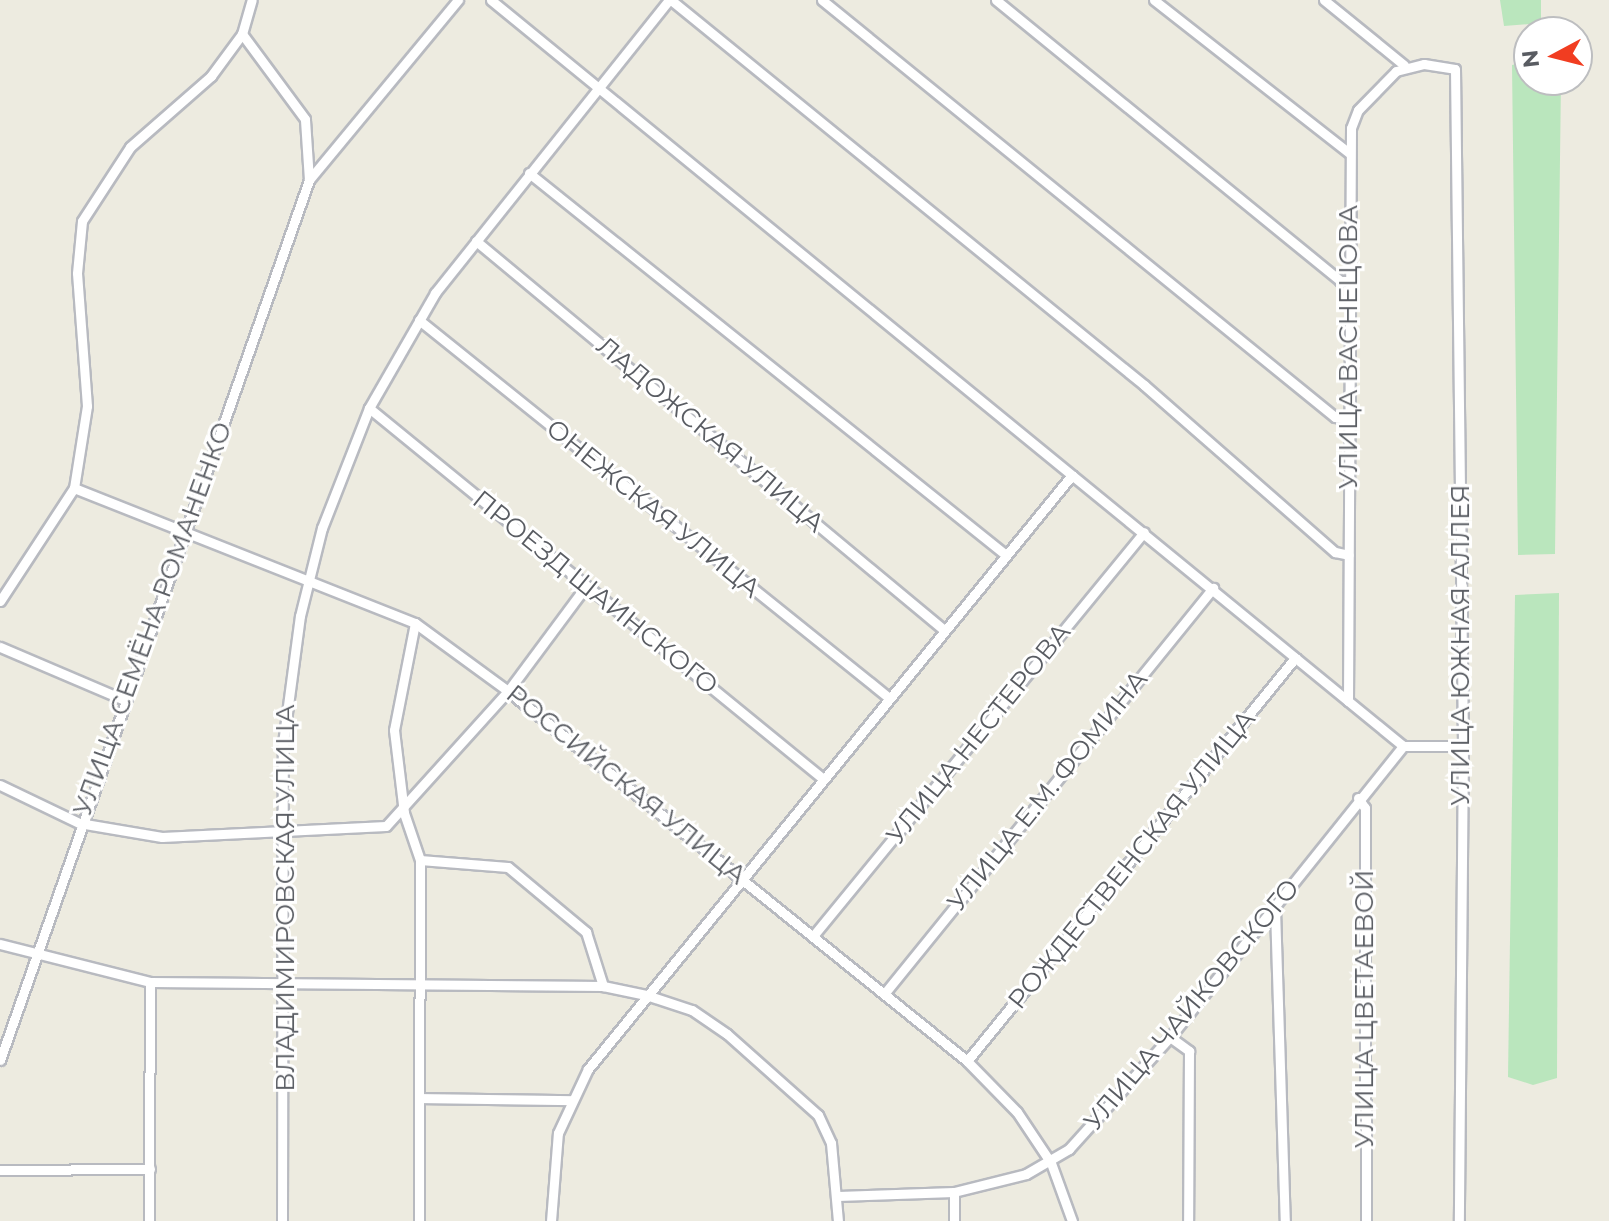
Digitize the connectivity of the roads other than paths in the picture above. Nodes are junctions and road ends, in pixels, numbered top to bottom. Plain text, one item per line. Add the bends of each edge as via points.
1 (252, 0) edge
2 (458, 0) edge
3 (491, 0) edge
4 (670, 0) edge
5 (822, 0) edge
6 (996, 0) edge
7 (1154, 0) edge
8 (1324, 0) edge
9 (242, 34) junction
10 (1404, 65) junction
11 (599, 87) junction
12 (1349, 153) junction
13 (529, 173) junction
14 (309, 180) junction
15 (476, 241) junction
16 (1349, 281) junction
17 (419, 320) junction
18 (369, 408) junction
19 (1349, 419) junction
20 (1072, 475) junction
21 (74, 488) junction
22 (184, 530) junction
23 (1144, 532) junction
24 (1006, 555) junction
25 (1349, 555) junction
26 (310, 576) junction
27 (586, 586) junction
28 (1213, 588) junction
29 (0, 601) edge
30 (415, 623) junction
31 (944, 630) junction
32 (0, 647) edge
33 (1295, 658) junction
34 (508, 691) junction
35 (888, 697) junction
36 (124, 700) junction
37 (1348, 701) junction
38 (1403, 746) junction
39 (1463, 746) junction
40 (822, 778) junction
41 (0, 785) edge
42 (1358, 798) junction
43 (404, 813) junction
44 (79, 823) junction
45 (286, 836) junction
46 (420, 860) junction
47 (741, 877) junction
48 (1275, 909) junction
49 (813, 936) junction
50 (0, 944) edge
51 (33, 955) junction
52 (150, 982) junction
53 (286, 983) junction
54 (420, 983) junction
55 (603, 986) junction
56 (884, 994) junction
57 (646, 995) junction
58 (1170, 1037) junction
59 (0, 1060) edge
60 (967, 1061) junction
61 (421, 1098) junction
62 (571, 1100) junction
63 (1051, 1163) junction
64 (150, 1169) junction
65 (0, 1170) edge
66 (954, 1192) junction
67 (838, 1196) junction
68 (149, 1221) edge
69 (282, 1221) edge
70 (419, 1221) edge
71 (551, 1221) edge
72 (838, 1221) edge
73 (954, 1221) edge
74 (1072, 1221) edge
75 (1188, 1221) edge
76 (1285, 1221) edge
77 (1366, 1221) edge
78 (1459, 1221) edge

1 - 9 street
2 - 14 street, УЛИЦА СЕМЁНА РОМАНЕНКО
3 - 11 street
4 - 11 street, ВЛАДИМИРОВСКАЯ УЛИЦА
4 - 25 street via 1144,385 1335,552
5 - 19 street via 1335,417
6 - 16 street via 1340,281
7 - 12 street
8 - 10 street
9 - 14 street, УЛИЦА СЕМЁНА РОМАНЕНКО via 305,119
9 - 21 street via 211,76 112,167 82,221 77,273 87,406
10 - 12 street, УЛИЦА ВАСНЕЦОВА via 1358,110
10 - 39 street, УЛИЦА ЮЖНАЯ АЛЛЕЯ via 1455,69
11 - 13 street, ВЛАДИМИРОВСКАЯ УЛИЦА
11 - 20 street
12 - 16 street, УЛИЦА ВАСНЕЦОВА
13 - 15 street, ВЛАДИМИРОВСКАЯ УЛИЦА
13 - 24 street
14 - 22 street, УЛИЦА СЕМЁНА РОМАНЕНКО
15 - 17 street, ВЛАДИМИРОВСКАЯ УЛИЦА
15 - 31 street, ЛАДОЖСКАЯ УЛИЦА
16 - 19 street, УЛИЦА ВАСНЕЦОВА
17 - 18 street, ВЛАДИМИРОВСКАЯ УЛИЦА
17 - 35 street, ОНЕЖСКАЯ УЛИЦА
18 - 26 street, ВЛАДИМИРОВСКАЯ УЛИЦА
18 - 27 street, ПРОЕЗД ШАИНСКОГО
19 - 25 street, УЛИЦА ВАСНЕЦОВА
20 - 23 street
20 - 24 street
21 - 22 street, РОССИЙСКАЯ УЛИЦА
21 - 29 street
22 - 26 street, РОССИЙСКАЯ УЛИЦА
22 - 36 street, УЛИЦА СЕМЁНА РОМАНЕНКО
23 - 28 street
23 - 49 street, УЛИЦА НЕСТЕРОВА
24 - 31 street
25 - 37 street, УЛИЦА ВАСНЕЦОВА
26 - 30 street, РОССИЙСКАЯ УЛИЦА
26 - 45 street, ВЛАДИМИРОВСКАЯ УЛИЦА via 287,698
27 - 34 street
27 - 40 street, ПРОЕЗД ШАИНСКОГО
28 - 33 street
28 - 56 street, УЛИЦА Е.М. ФОМИНА
30 - 34 street, РОССИЙСКАЯ УЛИЦА
30 - 43 street via 394,730
31 - 35 street
32 - 36 street
33 - 37 street
33 - 60 street, РОЖДЕСТВЕНСКАЯ УЛИЦА
34 - 43 street
34 - 47 street, РОССИЙСКАЯ УЛИЦА
35 - 40 street
36 - 44 street, УЛИЦА СЕМЁНА РОМАНЕНКО
37 - 38 street
38 - 39 street
38 - 42 street, УЛИЦА ЧАЙКОВСКОГО
39 - 78 street, УЛИЦА ЮЖНАЯ АЛЛЕЯ
40 - 47 street
41 - 44 street
42 - 48 street, УЛИЦА ЧАЙКОВСКОГО
42 - 77 street, УЛИЦА ЦВЕТАЕВОЙ via 1365,808
43 - 45 street via 386,826
43 - 46 street
44 - 45 street via 162,837
44 - 51 street, УЛИЦА СЕМЁНА РОМАНЕНКО
45 - 53 street, ВЛАДИМИРОВСКАЯ УЛИЦА
46 - 54 street
46 - 55 street via 508,867 586,932
47 - 49 street, РОССИЙСКАЯ УЛИЦА
47 - 57 street
48 - 58 street, УЛИЦА ЧАЙКОВСКОГО
48 - 76 street
49 - 56 street, РОССИЙСКАЯ УЛИЦА
50 - 51 street
51 - 52 street
51 - 59 street, УЛИЦА СЕМЁНА РОМАНЕНКО
52 - 53 street
52 - 64 street
53 - 54 street
53 - 69 street, ВЛАДИМИРОВСКАЯ УЛИЦА
54 - 55 street
54 - 61 street
55 - 57 street
56 - 60 street, РОССИЙСКАЯ УЛИЦА
57 - 62 street
57 - 67 street via 692,1010 804,1099 831,1143
58 - 63 street, УЛИЦА ЧАЙКОВСКОГО via 1110,1109
58 - 75 street via 1189,1051
60 - 63 street, РОССИЙСКАЯ УЛИЦА via 1017,1112
61 - 62 street
61 - 70 street
62 - 71 street via 558,1133
63 - 66 street, УЛИЦА ЧАЙКОВСКОГО
63 - 74 street, РОССИЙСКАЯ УЛИЦА
64 - 65 street
64 - 68 street
66 - 67 street, УЛИЦА ЧАЙКОВСКОГО
66 - 73 street
67 - 72 street

